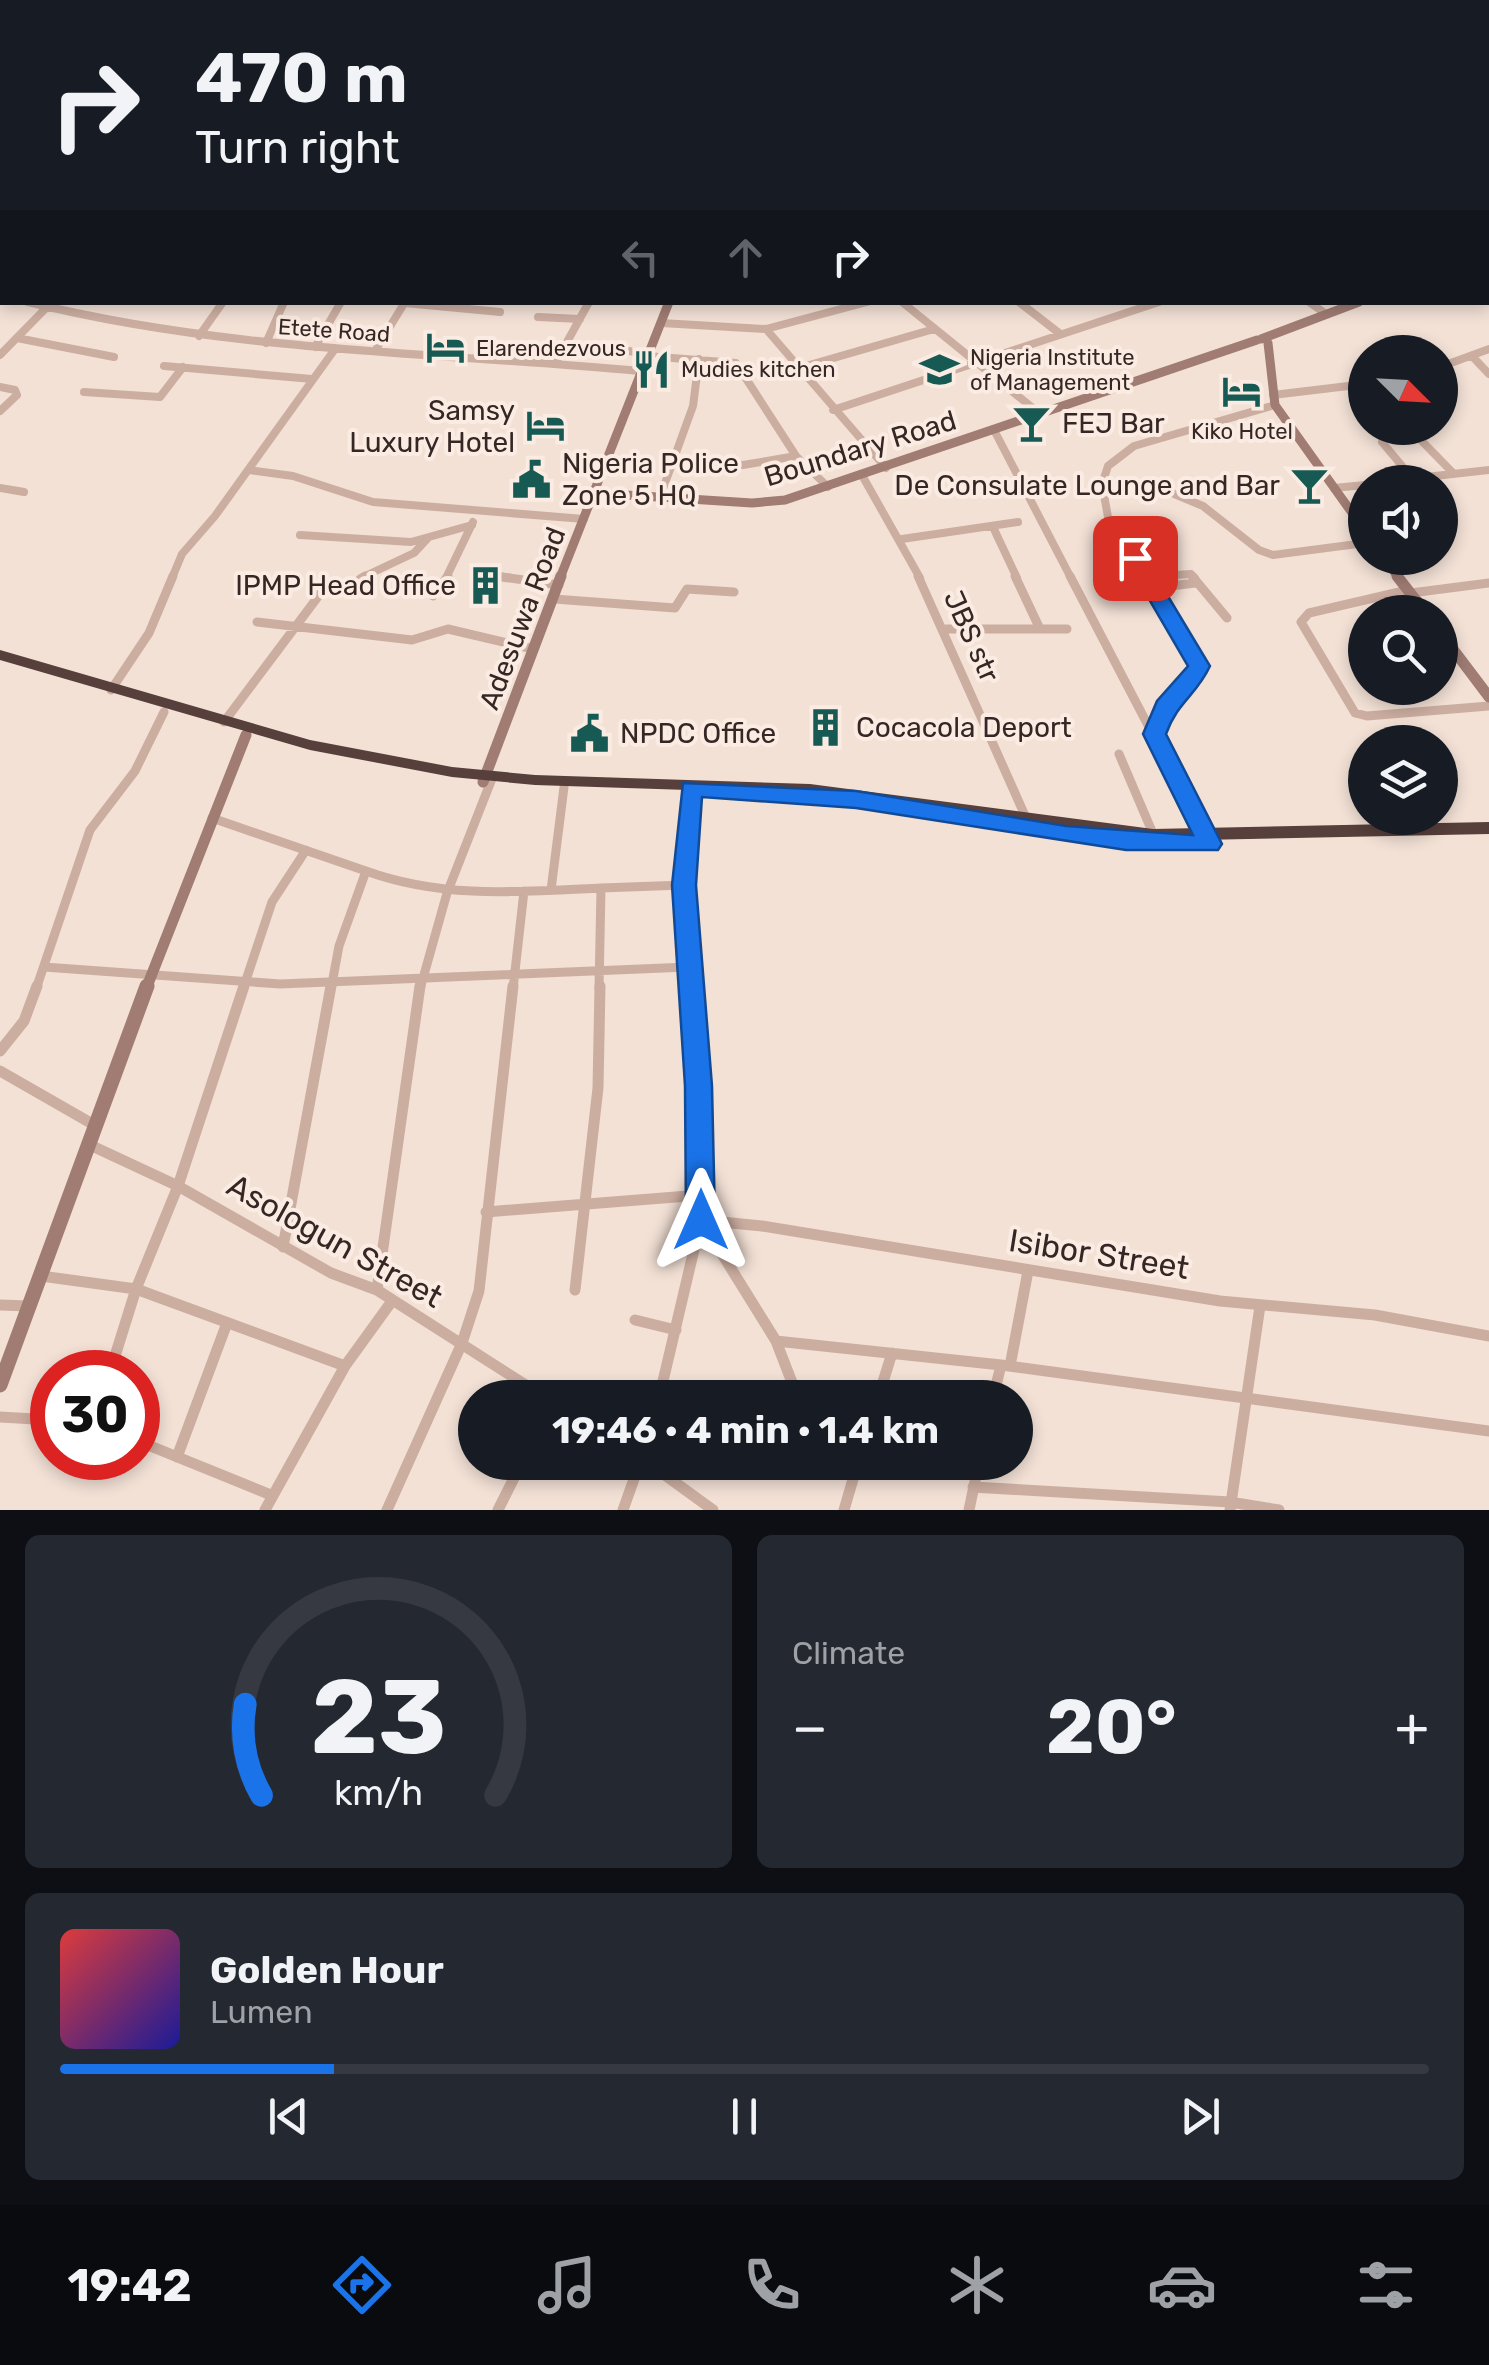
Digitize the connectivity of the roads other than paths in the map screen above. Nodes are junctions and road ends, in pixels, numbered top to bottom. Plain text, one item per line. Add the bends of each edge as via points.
1 (37, 305) edge
2 (221, 305) edge
3 (283, 305) edge
4 (340, 305) edge
5 (404, 305) edge
6 (426, 305) edge
7 (587, 305) edge
8 (668, 305) edge
9 (855, 305) edge
10 (906, 305) edge
11 (1023, 305) edge
12 (1149, 305) edge
13 (1313, 305) edge
14 (1350, 305) edge
15 (46, 308) junction
16 (500, 312) dead end
17 (1326, 314) junction
18 (538, 317) dead end
19 (580, 319) junction
20 (662, 323) junction
21 (766, 328) junction
22 (934, 329) junction
23 (1058, 333) junction
24 (199, 336) junction
25 (17, 338) junction
26 (1261, 342) junction
27 (266, 343) junction
28 (597, 346) dead end
29 (315, 347) junction
30 (335, 349) junction
31 (1489, 349) edge
32 (375, 351) junction
33 (0, 355) edge
34 (647, 355) junction
35 (1472, 356) junction
36 (114, 357) dead end
37 (700, 359) junction
38 (1458, 361) edge
39 (556, 362) junction
40 (974, 362) junction
41 (164, 366) dead end
42 (183, 368) junction
43 (798, 368) junction
44 (639, 371) junction
45 (1489, 374) edge
46 (312, 378) junction
47 (0, 387) edge
48 (1348, 387) edge
49 (84, 392) dead end
50 (1274, 400) junction
51 (0, 410) edge
52 (833, 410) junction
53 (1039, 413) junction
54 (994, 430) junction
55 (1385, 445) edge
56 (1426, 445) edge
57 (796, 456) junction
58 (676, 460) junction
59 (1402, 465) edge
60 (1445, 465) edge
61 (886, 468) junction
62 (249, 470) junction
63 (1489, 470) edge
64 (1458, 474) edge
65 (862, 476) junction
66 (1348, 486) edge
67 (828, 487) junction
68 (0, 488) edge
69 (1334, 488) junction
70 (1167, 491) dead end
71 (24, 492) dead end
72 (595, 492) junction
73 (660, 497) junction
74 (1348, 507) edge
75 (476, 510) junction
76 (584, 519) junction
77 (1018, 522) dead end
78 (472, 525) junction
79 (992, 526) junction
80 (300, 535) dead end
81 (427, 538) junction
82 (902, 539) junction
83 (1348, 545) edge
84 (476, 573) dead end
85 (1396, 575) edge
86 (1146, 576) junction
87 (359, 580) dead end
88 (1489, 583) edge
89 (1194, 584) junction
90 (559, 585) junction
91 (326, 586) dead end
92 (1153, 588) junction
93 (734, 592) dead end
94 (1409, 592) junction
95 (1411, 595) edge
96 (434, 596) dead end
97 (554, 598) junction
98 (1227, 618) dead end
99 (257, 622) dead end
100 (297, 628) junction
101 (946, 628) junction
102 (1040, 629) junction
103 (1068, 629) dead end
104 (533, 648) junction
105 (1458, 656) edge
106 (6, 660) edge
107 (111, 690) junction
108 (1489, 697) edge
109 (1489, 706) edge
110 (164, 712) junction
111 (224, 722) junction
112 (1154, 734) junction
113 (246, 735) junction
114 (1119, 754) dead end
115 (488, 779) junction
116 (564, 788) junction
117 (691, 788) junction
118 (212, 818) junction
119 (1026, 820) junction
120 (1489, 828) edge
121 (1489, 838) edge
122 (1155, 839) junction
123 (1208, 840) junction
124 (306, 850) junction
125 (366, 871) junction
126 (684, 885) junction
127 (601, 888) junction
128 (551, 890) junction
129 (524, 891) junction
130 (446, 894) junction
131 (44, 967) junction
132 (688, 967) junction
133 (152, 974) junction
134 (602, 974) junction
135 (512, 978) junction
136 (422, 980) junction
137 (242, 982) junction
138 (335, 984) junction
139 (0, 1050) edge
140 (2, 1077) edge
141 (96, 1126) junction
142 (90, 1145) junction
143 (178, 1186) junction
144 (702, 1196) junction
145 (585, 1202) junction
146 (486, 1212) junction
147 (701, 1220) junction
148 (283, 1248) junction
149 (1028, 1271) junction
150 (42, 1276) junction
151 (136, 1289) junction
152 (377, 1290) junction
153 (574, 1290) dead end
154 (392, 1301) junction
155 (0, 1305) edge
156 (29, 1306) junction
157 (1260, 1306) junction
158 (635, 1320) dead end
159 (227, 1323) junction
160 (676, 1330) junction
161 (1489, 1336) edge
162 (776, 1341) junction
163 (462, 1343) junction
164 (117, 1350) edge
165 (892, 1353) junction
166 (345, 1366) junction
167 (1005, 1366) junction
168 (519, 1380) edge
169 (664, 1380) edge
170 (791, 1380) edge
171 (884, 1380) edge
172 (1000, 1380) edge
173 (0, 1385) edge
174 (1248, 1400) junction
175 (0, 1417) edge
176 (30, 1419) edge
177 (1489, 1432) edge
178 (160, 1450) edge
179 (176, 1457) junction
180 (513, 1480) edge
181 (634, 1480) edge
182 (673, 1480) edge
183 (853, 1480) edge
184 (974, 1480) edge
185 (973, 1487) junction
186 (271, 1495) junction
187 (1230, 1506) edge
188 (265, 1510) edge
189 (387, 1510) edge
190 (498, 1510) edge
191 (623, 1510) edge
192 (714, 1510) edge
193 (844, 1510) edge
194 (969, 1510) edge
195 (1280, 1510) edge

1 - 15 street, Etete Road
2 - 24 street
3 - 27 street
4 - 29 street
5 - 32 street
6 - 16 street
7 - 19 street
8 - 20 street, Adesuwa Road
9 - 21 street
10 - 22 street
11 - 23 street
12 - 23 street
13 - 17 street
14 - 17 street
15 - 24 street, Etete Road
15 - 25 street
17 - 26 street
18 - 19 street
19 - 39 street
20 - 21 street
20 - 34 street, Adesuwa Road
21 - 43 street
22 - 40 street
22 - 43 street
23 - 40 street
24 - 27 street, Etete Road
25 - 33 street
25 - 36 street
26 - 50 street
26 - 53 street, Boundary Road
27 - 29 street, Etete Road
28 - 34 street
29 - 30 street, Etete Road
30 - 32 street, Etete Road
30 - 46 street
31 - 35 street
32 - 39 street, Etete Road
34 - 37 street
34 - 44 street, Adesuwa Road
35 - 38 street
35 - 45 street
37 - 57 street via 736,363
37 - 58 street
39 - 44 street, Etete Road
40 - 52 street
40 - 53 street
41 - 42 street
42 - 46 street
42 - 49 street via 160,397
43 - 52 street
44 - 72 street, Adesuwa Road
46 - 62 street
47 - 51 street via 16,392
48 - 50 street
50 - 69 street
50 - 86 street via 1134,446 1107,464 1100,496
52 - 61 street
53 - 54 street, Boundary Road
54 - 61 street, Boundary Road
54 - 112 street
55 - 59 street
56 - 60 street
57 - 58 street via 742,465
57 - 67 street
58 - 73 street
61 - 65 street, Boundary Road
62 - 75 street via 293,476 373,502
62 - 107 street via 182,554 150,633
63 - 64 street
65 - 67 street, Boundary Road
65 - 82 street, JBS str
66 - 69 street
67 - 73 street, Boundary Road via 752,503
68 - 71 street
69 - 74 street
70 - 83 street via 1202,506 1273,555
72 - 73 street, Boundary Road
72 - 76 street, Adesuwa Road
75 - 76 street
75 - 78 street
76 - 90 street, Adesuwa Road
77 - 79 street
78 - 81 street
78 - 96 street
79 - 82 street
79 - 102 street
80 - 81 street
81 - 87 street via 411,556
82 - 101 street, JBS str
84 - 90 street
85 - 94 street
86 - 89 street via 1188,572
86 - 92 street
88 - 94 street
89 - 92 street
89 - 98 street via 1210,591
90 - 97 street, Adesuwa Road
91 - 100 street
92 - 112 street via 1199,666 1164,706
93 - 97 street via 687,589 675,608
94 - 95 street
94 - 109 street via 1310,613 1301,622 1356,712
97 - 104 street, Adesuwa Road
99 - 100 street
100 - 104 street via 412,640 448,630
100 - 111 street
101 - 102 street
101 - 119 street, JBS str
102 - 103 street
104 - 115 street, Adesuwa Road
105 - 108 street
106 - 107 highway
106 - 110 highway
107 - 111 highway
110 - 113 highway
110 - 131 street via 136,771 90,830
111 - 115 highway
112 - 123 street
113 - 115 highway via 374,764
113 - 118 street
114 - 122 street
115 - 116 highway
115 - 119 highway via 810,789
115 - 130 street
116 - 117 highway
116 - 128 street
117 - 122 highway via 856,800 1066,834
117 - 126 street
118 - 124 street
118 - 133 street
119 - 122 highway
120 - 123 highway
121 - 123 highway
122 - 123 highway
124 - 125 street
124 - 137 street via 272,902
125 - 130 street
125 - 138 street via 339,946
126 - 127 street
126 - 132 street
127 - 128 street
127 - 134 street
128 - 129 street
129 - 130 street
129 - 135 street
130 - 136 street
131 - 133 street
131 - 139 street via 24,1021
132 - 134 street
132 - 144 street
133 - 137 street
133 - 141 street
134 - 135 street
134 - 145 street
135 - 136 street
135 - 146 street
136 - 138 street
136 - 152 street
137 - 138 street
137 - 143 street
138 - 148 street
140 - 141 street
141 - 142 street
142 - 143 street, Asologun Street
142 - 150 street
143 - 148 street, Asologun Street
143 - 151 street
144 - 145 street
144 - 147 street
145 - 146 street
145 - 153 street
146 - 163 street via 479,1290
147 - 149 street, Isibor Street
147 - 160 street
147 - 162 street
148 - 152 street, Asologun Street
149 - 157 street, Isibor Street
149 - 167 street
150 - 151 street
150 - 156 street
151 - 159 street
151 - 164 street
152 - 154 street, Asologun Street
154 - 163 street, Asologun Street
154 - 166 street
155 - 156 street
156 - 173 street
157 - 161 street, Isibor Street via 1375,1315
157 - 174 street
158 - 160 street
159 - 166 street
159 - 179 street
160 - 169 street
162 - 165 street
162 - 170 street
163 - 168 street, Asologun Street
163 - 189 street
165 - 167 street
165 - 171 street
166 - 186 street
167 - 172 street
167 - 174 street
174 - 177 street
174 - 187 street
175 - 176 street
178 - 179 street
179 - 186 street
180 - 190 street
181 - 191 street
182 - 192 street
183 - 193 street
184 - 185 street
185 - 187 street
185 - 194 street
186 - 188 street
187 - 195 street

